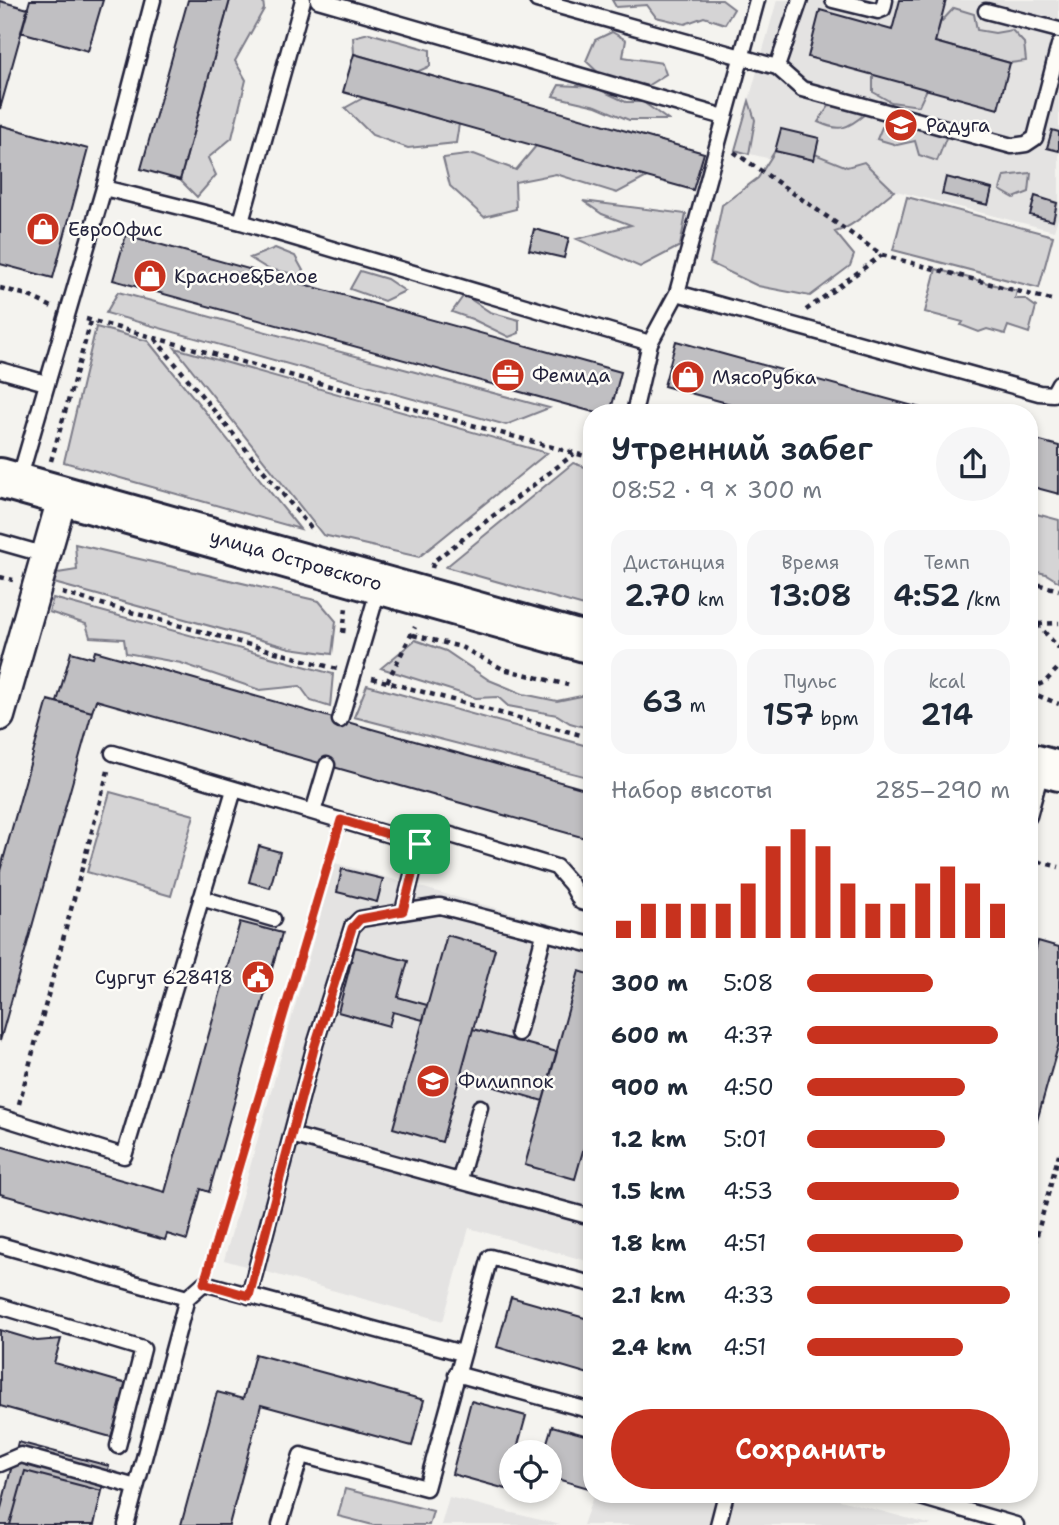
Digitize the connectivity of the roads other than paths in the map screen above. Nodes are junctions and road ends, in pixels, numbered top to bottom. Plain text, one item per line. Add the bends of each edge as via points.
1 (153, 0) edge
2 (303, 0) edge
3 (318, 0) edge
4 (537, 0) edge
5 (757, 0) edge
6 (800, 0) edge
7 (833, 0) edge
8 (885, 0) edge
9 (986, 11) dead end
10 (1059, 30) edge
11 (1059, 45) edge
12 (741, 57) junction
13 (778, 67) junction
14 (724, 117) junction
15 (104, 188) junction
16 (241, 222) junction
17 (677, 293) junction
18 (650, 342) junction
19 (0, 370) edge
20 (46, 383) junction
21 (1059, 383) edge
22 (636, 404) edge
23 (31, 486) edge
24 (0, 542) edge
25 (46, 555) junction
26 (365, 579) junction
27 (583, 641) edge
28 (0, 716) edge
29 (340, 720) dead end
30 (113, 753) road end
31 (327, 765) dead end
32 (1043, 767) edge
33 (1038, 784) edge
34 (234, 790) junction
35 (313, 812) junction
36 (420, 844) junction
37 (201, 898) junction
38 (583, 903) edge
39 (403, 911) junction
40 (273, 919) dead end
41 (544, 934) junction
42 (583, 943) edge
43 (518, 1033) dead end
44 (480, 1107) dead end
45 (0, 1117) edge
46 (291, 1135) junction
47 (460, 1179) junction
48 (583, 1215) edge
49 (0, 1245) edge
50 (583, 1282) edge
51 (249, 1296) junction
52 (187, 1298) junction
53 (0, 1306) edge
54 (462, 1353) junction
55 (456, 1374) junction
56 (583, 1409) edge
57 (118, 1446) dead end
58 (0, 1464) edge
59 (136, 1487) junction
60 (724, 1503) edge
61 (938, 1503) edge
62 (996, 1522) edge
63 (126, 1525) edge
64 (280, 1525) edge
65 (718, 1525) edge
66 (1016, 1525) edge

1 - 15 lane
2 - 16 lane
3 - 14 lane
4 - 12 lane
5 - 12 lane
6 - 13 lane
7 - 8 lane via 878,11
9 - 10 lane
11 - 13 lane via 1035,138 1026,145 1012,146 802,89
12 - 13 lane
12 - 14 lane
14 - 17 lane
15 - 16 lane
15 - 20 lane
16 - 18 lane
17 - 18 lane
17 - 21 lane via 1039,393 1053,394
18 - 22 lane
19 - 20 lane
20 - 23 lane
23 - 25 street
23 - 26 main road, улица Островского
24 - 25 lane
25 - 28 street
26 - 27 main road, улица Островского
26 - 29 lane
30 - 34 lane
31 - 35 lane
32 - 33 lane
34 - 35 lane
34 - 37 lane
35 - 36 lane
36 - 38 lane via 442,832 556,867
36 - 39 lane
37 - 40 lane
37 - 45 lane via 124,1156
39 - 41 lane via 440,906
39 - 46 lane via 360,919 352,928
41 - 42 lane
41 - 43 lane
44 - 47 lane
46 - 47 lane
46 - 51 lane
47 - 48 lane
49 - 52 lane
50 - 54 lane via 490,1257
51 - 52 lane via 204,1283
51 - 54 lane
52 - 59 lane
53 - 57 lane via 143,1349
54 - 55 lane
55 - 56 lane
55 - 64 lane via 426,1488 301,1455
58 - 59 lane via 21,1455
59 - 63 lane
60 - 65 lane
61 - 62 lane
62 - 66 lane

